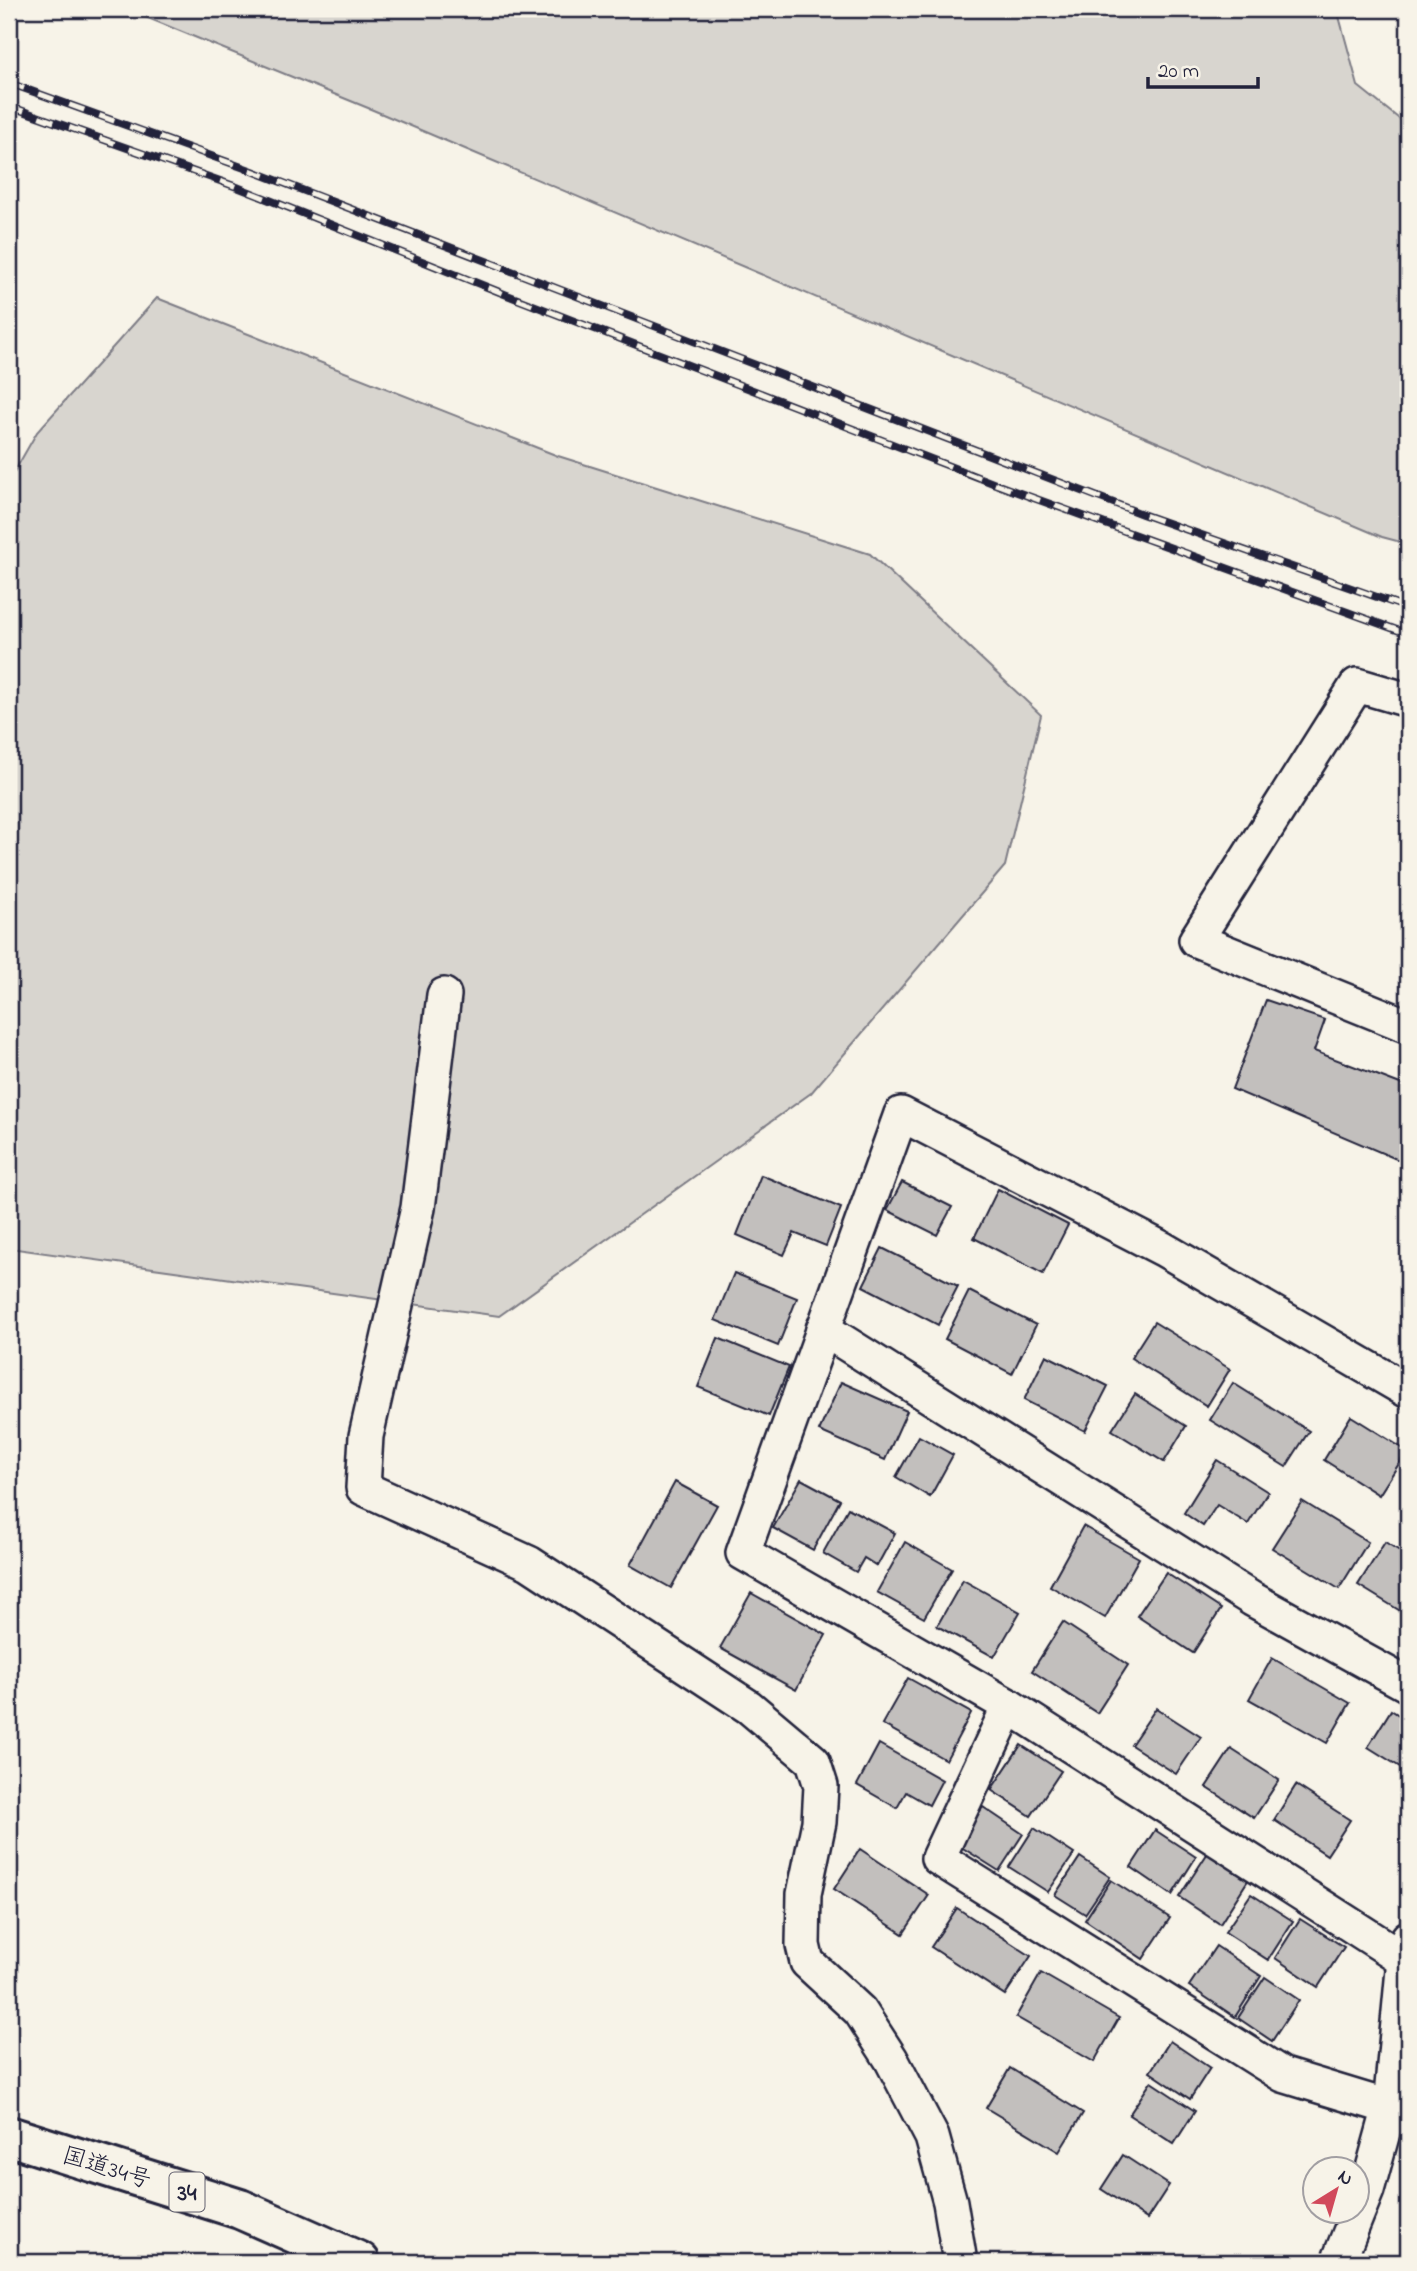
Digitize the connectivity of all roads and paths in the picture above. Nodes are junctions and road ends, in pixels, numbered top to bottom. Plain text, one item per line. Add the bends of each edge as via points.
1 (1408, 700) edge
2 (444, 995) dead end
3 (1408, 1026) edge
4 (823, 1329) junction
5 (1408, 1391) edge
6 (1408, 1685) edge
7 (1009, 1706) junction
8 (1406, 1949) edge
9 (1399, 2110) edge
10 (9, 2136) edge
11 (360, 2262) edge
12 (960, 2262) edge
13 (1338, 2262) edge

1 - 3 street via 1357,685 1196,940
2 - 12 street via 418,1208 366,1436 363,1488 529,1563 749,1707 813,1761 821,1786 819,1822 804,1894 807,1962 860,2011 932,2137
4 - 5 street via 901,1114 1163,1249
4 - 6 street via 1252,1598
4 - 7 street via 743,1553
7 - 8 street
7 - 9 street via 938,1858 1283,2075
8 - 9 street
9 - 13 street
10 - 11 highway, 国道34号 / 34 via 240,2209

